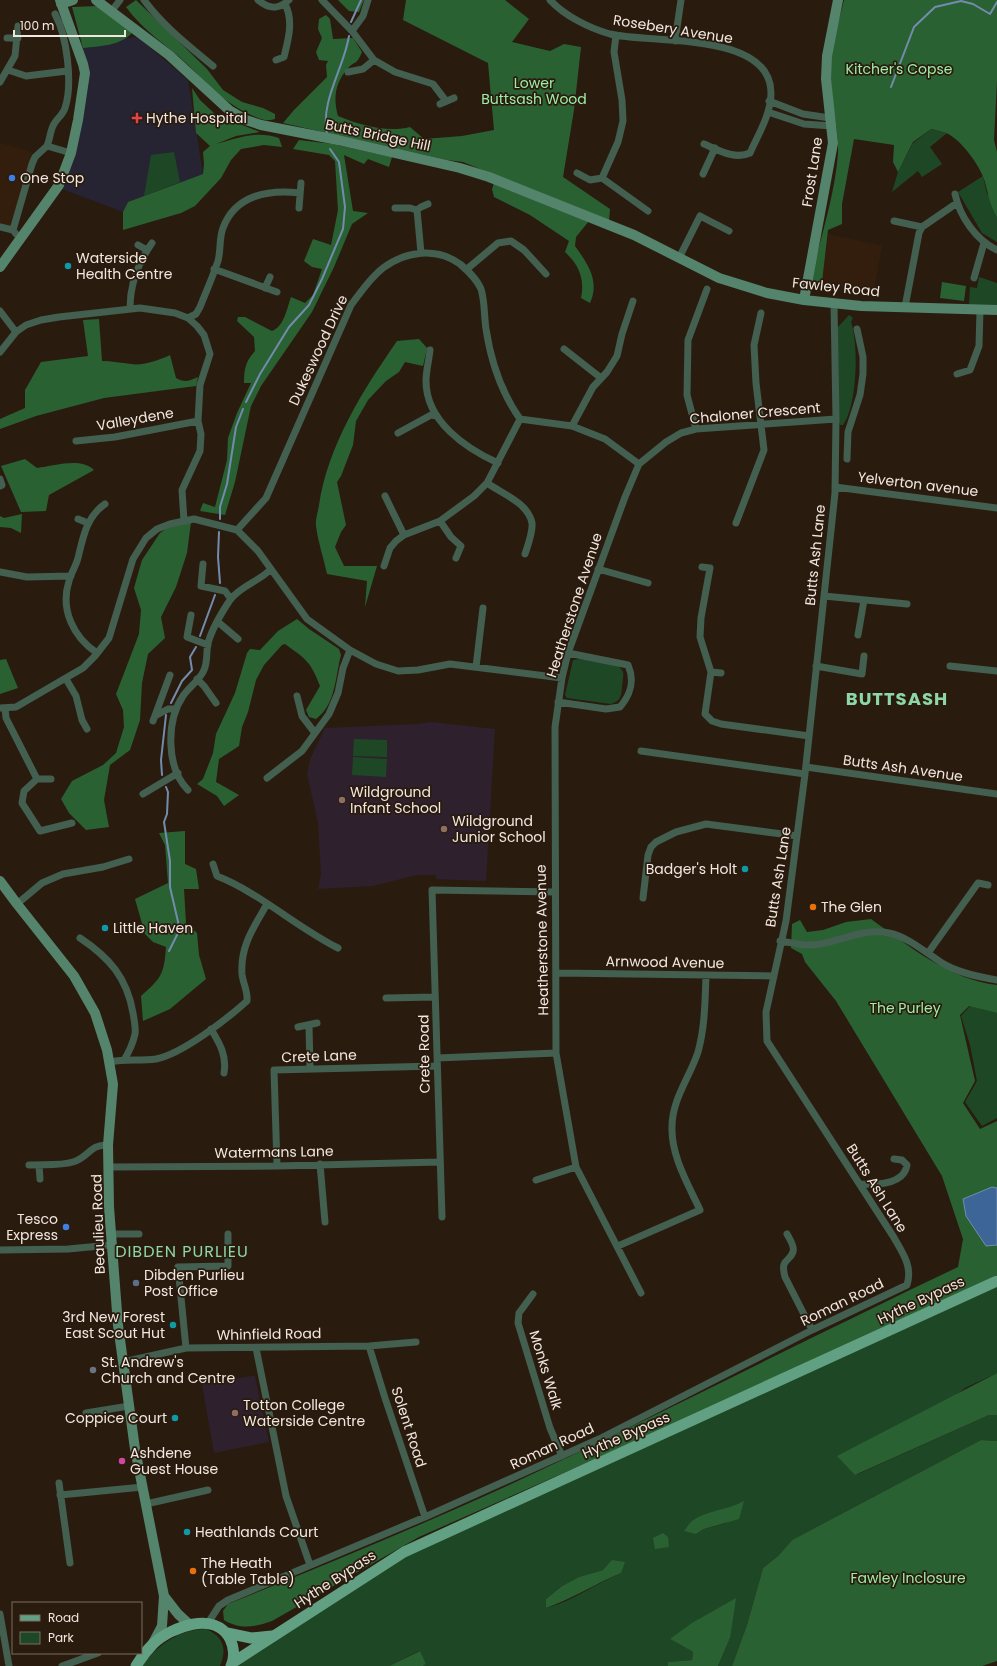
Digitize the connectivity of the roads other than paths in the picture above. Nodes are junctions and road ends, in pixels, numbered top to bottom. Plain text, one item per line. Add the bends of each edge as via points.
1 (73, 0) edge
2 (96, 0) edge
3 (120, 0) edge
4 (144, 0) edge
5 (258, 0) edge
6 (322, 0) edge
7 (368, 0) edge
8 (550, 0) edge
9 (681, 0) edge
10 (838, 0) edge
11 (60, 2) edge
12 (287, 2) edge
13 (110, 12) junction
14 (55, 14) dead end
15 (18, 26) dead end
16 (352, 31) junction
17 (616, 35) junction
18 (7, 38) dead end
19 (18, 38) junction
20 (675, 41) junction
21 (276, 60) dead end
22 (374, 60) junction
23 (213, 66) dead end
24 (8, 70) junction
25 (68, 71) junction
26 (348, 72) dead end
27 (0, 82) edge
28 (454, 98) dead end
29 (769, 101) junction
30 (768, 112) junction
31 (831, 122) junction
32 (704, 144) dead end
33 (46, 146) junction
34 (715, 148) junction
35 (71, 153) junction
36 (577, 173) dead end
37 (703, 174) dead end
38 (602, 178) junction
39 (301, 183) dead end
40 (300, 192) junction
41 (955, 194) dead end
42 (957, 203) junction
43 (428, 204) dead end
44 (299, 208) dead end
45 (395, 208) dead end
46 (417, 210) junction
47 (648, 211) dead end
48 (894, 221) dead end
49 (0, 227) edge
50 (922, 227) junction
51 (13, 230) junction
52 (729, 231) dead end
53 (22, 239) junction
54 (152, 243) dead end
55 (984, 243) junction
56 (138, 245) dead end
57 (147, 250) junction
58 (997, 250) edge
59 (421, 253) junction
60 (679, 258) junction
61 (0, 267) edge
62 (214, 269) junction
63 (467, 269) junction
64 (546, 274) dead end
65 (270, 277) dead end
66 (974, 278) dead end
67 (265, 288) junction
68 (706, 289) dead end
69 (277, 292) dead end
70 (804, 300) junction
71 (633, 301) dead end
72 (834, 303) junction
73 (905, 307) junction
74 (130, 308) junction
75 (980, 310) junction
76 (997, 310) edge
77 (0, 311) edge
78 (761, 313) dead end
79 (188, 318) junction
80 (857, 329) dead end
81 (16, 332) junction
82 (564, 349) dead end
83 (430, 350) dead end
84 (0, 352) edge
85 (957, 374) dead end
86 (601, 378) junction
87 (437, 416) junction
88 (520, 419) junction
89 (836, 419) junction
90 (198, 421) junction
91 (762, 424) junction
92 (572, 426) junction
93 (696, 429) junction
94 (836, 431) junction
95 (848, 432) junction
96 (398, 433) dead end
97 (76, 441) dead end
98 (848, 459) dead end
99 (498, 463) junction
100 (639, 464) junction
101 (0, 479) edge
102 (487, 483) junction
103 (0, 486) edge
104 (835, 487) junction
105 (385, 496) dead end
106 (105, 504) dead end
107 (997, 508) edge
108 (78, 519) dead end
109 (184, 521) junction
110 (440, 521) junction
111 (88, 523) junction
112 (736, 523) dead end
113 (236, 530) junction
114 (404, 535) junction
115 (525, 554) dead end
116 (456, 558) dead end
117 (203, 564) dead end
118 (384, 566) dead end
119 (702, 567) dead end
120 (271, 569) junction
121 (598, 569) junction
122 (0, 572) edge
123 (71, 576) junction
124 (648, 583) dead end
125 (824, 596) junction
126 (231, 599) junction
127 (864, 600) junction
128 (907, 604) dead end
129 (483, 608) dead end
130 (191, 615) dead end
131 (218, 622) junction
132 (858, 635) dead end
133 (238, 639) dead end
134 (208, 645) junction
135 (350, 650) junction
136 (97, 652) junction
137 (568, 653) junction
138 (864, 656) dead end
139 (816, 666) junction
140 (950, 666) dead end
141 (476, 667) junction
142 (997, 671) edge
143 (711, 672) junction
144 (722, 673) dead end
145 (170, 676) dead end
146 (562, 678) junction
147 (66, 679) junction
148 (197, 679) junction
149 (297, 696) dead end
150 (558, 702) junction
151 (216, 703) dead end
152 (3, 708) edge
153 (176, 709) junction
154 (87, 729) dead end
155 (314, 733) junction
156 (809, 736) junction
157 (641, 751) dead end
158 (805, 771) junction
159 (178, 773) junction
160 (267, 778) dead end
161 (37, 779) junction
162 (51, 779) dead end
163 (188, 790) dead end
164 (143, 794) dead end
165 (997, 794) edge
166 (72, 823) dead end
167 (797, 836) junction
168 (129, 859) dead end
169 (213, 864) dead end
170 (0, 881) edge
171 (988, 885) dead end
172 (555, 892) junction
173 (644, 898) dead end
174 (16, 904) junction
175 (267, 904) junction
176 (80, 938) dead end
177 (780, 940) junction
178 (338, 948) dead end
179 (928, 953) junction
180 (557, 973) junction
181 (706, 976) junction
182 (774, 976) junction
183 (997, 980) edge
184 (435, 997) junction
185 (386, 998) dead end
186 (298, 1027) dead end
187 (211, 1029) junction
188 (556, 1053) junction
189 (437, 1058) junction
190 (124, 1060) junction
191 (109, 1062) junction
192 (437, 1066) junction
193 (310, 1068) junction
194 (224, 1073) dead end
195 (108, 1145) junction
196 (894, 1159) dead end
197 (439, 1162) junction
198 (320, 1164) junction
199 (29, 1165) dead end
200 (39, 1165) junction
201 (277, 1166) junction
202 (109, 1167) junction
203 (576, 1167) junction
204 (40, 1179) dead end
205 (536, 1180) dead end
206 (860, 1184) junction
207 (442, 1217) dead end
208 (325, 1222) dead end
209 (111, 1234) junction
210 (138, 1234) dead end
211 (228, 1234) dead end
212 (787, 1234) dead end
213 (111, 1245) junction
214 (618, 1246) junction
215 (0, 1250) edge
216 (997, 1281) edge
217 (907, 1285) joint
218 (641, 1293) dead end
219 (533, 1294) dead end
220 (812, 1330) junction
221 (416, 1342) dead end
222 (369, 1346) junction
223 (186, 1348) junction
224 (256, 1348) junction
225 (123, 1362) junction
226 (129, 1406) junction
227 (86, 1413) dead end
228 (562, 1456) junction
229 (59, 1483) dead end
230 (143, 1487) junction
231 (208, 1490) dead end
232 (60, 1495) junction
233 (146, 1504) junction
234 (425, 1517) junction
235 (70, 1563) dead end
236 (310, 1564) junction
237 (164, 1596) junction
238 (0, 1614) edge
239 (208, 1623) junction
240 (190, 1625) junction
241 (227, 1633) junction
242 (279, 1634) junction
243 (153, 1643) junction
244 (142, 1652) edge
245 (95, 1654) edge
246 (140, 1654) edge
247 (232, 1665) edge
248 (9, 1666) edge
249 (62, 1666) edge
250 (136, 1666) edge

1 - 11 street
2 - 13 street, Butts Bridge Hill
3 - 13 street
4 - 23 street via 169,29
5 - 12 street via 269,8 280,7
6 - 16 street
7 - 16 street via 363,16
8 - 17 street, Rosebery Avenue via 577,20
9 - 20 street
10 - 31 street, Frost Lane via 827,56 826,79
11 - 35 street via 85,73
12 - 21 street via 290,23 286,60
13 - 60 street, Butts Bridge Hill via 169,55 223,106 246,120 274,129 338,140 475,172 634,235
14 - 25 street via 62,30
15 - 19 street
16 - 22 street
17 - 20 street, Rosebery Avenue
17 - 38 street via 614,52 623,121 618,142
18 - 19 street
19 - 24 street via 15,56
20 - 29 street, Rosebery Avenue via 723,47 748,57 759,66 768,80 771,93
22 - 26 street via 362,69
22 - 28 street via 395,72 433,84 443,102
24 - 25 street via 26,76
24 - 27 street
25 - 33 street via 66,107 53,126
29 - 30 street, Rosebery Avenue
29 - 31 street
30 - 31 street via 804,124
30 - 34 street, Rosebery Avenue via 750,153 735,156
31 - 70 street, Frost Lane via 833,143
32 - 34 street, Rosebery Avenue
33 - 35 street
33 - 51 street via 32,164
34 - 37 street
35 - 53 street via 58,188
36 - 38 street via 590,180
38 - 47 street
39 - 40 street
40 - 44 street
40 - 62 street via 268,192 252,196 242,202 222,228 219,257
41 - 42 street
42 - 50 street
42 - 55 street
43 - 46 street
45 - 46 street
46 - 59 street
48 - 50 street
49 - 51 street
50 - 73 street
51 - 53 street
52 - 60 street via 700,216
53 - 61 street
54 - 57 street
55 - 58 street
55 - 66 street
56 - 57 street
57 - 74 street via 132,286
59 - 63 street, Dukeswood Drive via 435,252 451,257
59 - 113 street, Dukeswood Drive via 400,259 384,268 367,284 352,305 266,498
60 - 70 street, Fawley Road via 719,278 767,293
62 - 67 street
62 - 79 street via 198,310
63 - 64 street via 498,243 511,241 524,250
63 - 88 street, Dukeswood Drive via 481,290 488,343 500,385
65 - 67 street
67 - 69 street
68 - 93 street via 688,340 687,395
70 - 72 street, Fawley Road
71 - 86 street via 617,356
72 - 73 street, Fawley Road
72 - 89 street, Butts Ash Lane
73 - 75 street, Fawley Road
74 - 79 street via 163,311
74 - 81 street via 41,320
75 - 76 street, Fawley Road
75 - 85 street via 979,346 970,370
77 - 81 street
78 - 91 street via 754,344
79 - 90 street via 204,335 210,349 210,360 201,383
80 - 95 street via 863,357 863,374 860,395
81 - 84 street
82 - 86 street
83 - 87 street via 426,382 431,409
86 - 92 street via 593,386
87 - 96 street via 431,415
87 - 99 street via 460,442
88 - 92 street
88 - 99 street
89 - 91 street, Chaloner Crescent
89 - 94 street, Butts Ash Lane
90 - 97 street, Valleydene via 115,437
90 - 109 street via 201,446 182,490
91 - 93 street, Chaloner Crescent
91 - 112 street via 764,450
92 - 100 street via 605,439
93 - 100 street, Chaloner Crescent via 681,433 666,442
94 - 95 street
94 - 104 street, Butts Ash Lane
95 - 98 street
99 - 102 street
100 - 121 street, Heatherstone Avenue
101 - 103 street
102 - 110 street
102 - 115 street via 518,502 528,512 532,524
104 - 107 street, Yelverton avenue
104 - 125 street, Butts Ash Lane
105 - 114 street
106 - 111 street
108 - 111 street
109 - 113 street via 194,519
109 - 136 street via 157,529 146,538 133,559 109,638
110 - 114 street
110 - 116 street via 461,546
111 - 123 street
113 - 120 street via 258,551
114 - 118 street via 390,548
117 - 126 street via 201,586 225,590
119 - 143 street via 710,568 700,638
120 - 126 street
120 - 135 street via 306,619
121 - 124 street
121 - 137 street, Heatherstone Avenue
122 - 123 street via 27,577
123 - 136 street via 66,608 71,625 88,646
125 - 127 street
125 - 139 street, Butts Ash Lane
126 - 131 street
127 - 128 street
127 - 132 street
129 - 141 street
130 - 134 street via 187,636
131 - 133 street
131 - 134 street
134 - 148 street via 204,670
135 - 141 street via 376,664 398,671 450,664
135 - 155 street via 329,714
136 - 147 street via 83,668
137 - 146 street, Heatherstone Avenue
137 - 150 street via 628,665 633,676 628,699 620,708
138 - 139 street via 862,674
139 - 156 street, Butts Ash Lane
140 - 142 street
141 - 146 street
143 - 144 street
143 - 156 street via 706,714 712,721
145 - 153 street via 154,719 168,709
146 - 150 street, Heatherstone Avenue
147 - 152 street via 16,707
147 - 154 street via 76,696
148 - 151 street
148 - 153 street
149 - 155 street via 302,716
150 - 172 street, Heatherstone Avenue via 555,740
152 - 161 street
153 - 159 street via 171,744
155 - 160 street via 302,751
156 - 158 street, Butts Ash Lane
157 - 158 street, Butts Ash Avenue
158 - 165 street, Butts Ash Avenue
158 - 167 street, Butts Ash Lane
159 - 163 street
159 - 164 street
161 - 162 street
161 - 166 street via 24,791 22,800 38,829 42,831
167 - 173 street via 706,824 676,832 651,847
167 - 177 street, Butts Ash Lane via 786,921
168 - 174 street via 103,867 63,874 42,883
169 - 175 street via 217,876
170 - 174 street, Beaulieu Road
171 - 179 street via 978,883
172 - 180 street, Heatherstone Avenue
172 - 184 street, Crete Road via 432,890
174 - 191 street, Beaulieu Road via 74,976 95,1012
175 - 178 street
175 - 187 street via 251,929 245,946 242,976 248,991 247,1001
176 - 190 street via 94,947 116,968 131,1000 136,1033
177 - 179 street via 810,945 860,933 879,932 897,935
177 - 182 street, Butts Ash Lane
179 - 183 street via 949,967
180 - 181 street, Arnwood Avenue
180 - 188 street, Heatherstone Avenue
181 - 182 street, Arnwood Avenue
181 - 214 street via 703,1027 698,1052 674,1106 672,1127 676,1155 700,1210
182 - 206 street, Butts Ash Lane via 766,1012 767,1040
184 - 185 street
184 - 189 street, Crete Road
186 - 193 street via 313,1024
187 - 190 street via 176,1051 157,1058
187 - 194 street via 226,1062
188 - 189 street
188 - 203 street, Heatherstone Avenue
189 - 192 street, Crete Road
190 - 191 street
191 - 195 street, Beaulieu Road via 113,1084
192 - 193 street, Crete Lane
192 - 197 street, Crete Road
193 - 201 street, Crete Lane via 274,1070
195 - 200 street via 100,1144 72,1162
195 - 202 street, Beaulieu Road
196 - 206 street via 902,1160 907,1165 906,1171 899,1177 876,1185
197 - 198 street, Watermans Lane
197 - 207 street, Crete Road
198 - 201 street, Watermans Lane
198 - 208 street
199 - 200 street
200 - 204 street
201 - 202 street, Watermans Lane
202 - 209 street, Beaulieu Road
203 - 205 street
203 - 214 street, Heatherstone Avenue
206 - 217 street, Butts Ash Lane via 908,1263
209 - 210 street
209 - 213 street, Beaulieu Road
211 - 223 street via 228,1266 178,1267
212 - 220 street via 793,1253 784,1262 784,1273
213 - 215 street via 68,1249
213 - 225 street, Beaulieu Road
214 - 218 street, Heatherstone Avenue
216 - 242 main road, Hythe Bypass via 404,1552
217 - 220 street, Roman Road
219 - 228 street, Monks Walk via 519,1313 518,1323 550,1428
220 - 228 street, Roman Road
221 - 222 street, Whinfield Road
222 - 224 street, Whinfield Road
222 - 234 street, Solent Road
223 - 224 street, Whinfield Road
223 - 225 street, Whinfield Road
224 - 236 street via 286,1496
225 - 226 street, Beaulieu Road
226 - 227 street
226 - 230 street, Beaulieu Road
228 - 234 street, Roman Road
229 - 232 street
230 - 232 street
230 - 233 street, Beaulieu Road
231 - 233 street
232 - 235 street
233 - 237 street, Beaulieu Road
234 - 236 street, Roman Road
236 - 239 street, Roman Road via 228,1600 219,1606
237 - 240 street, Beaulieu Road
237 - 243 street, Beaulieu Road via 162,1626
238 - 248 street
239 - 240 main road
239 - 241 main road, Hythe Bypass
240 - 243 main road
241 - 242 main road, Hythe Bypass via 250,1638
241 - 247 main road via 232,1644
242 - 247 main road, Hythe Bypass
243 - 244 main road
245 - 249 street
246 - 250 main road

